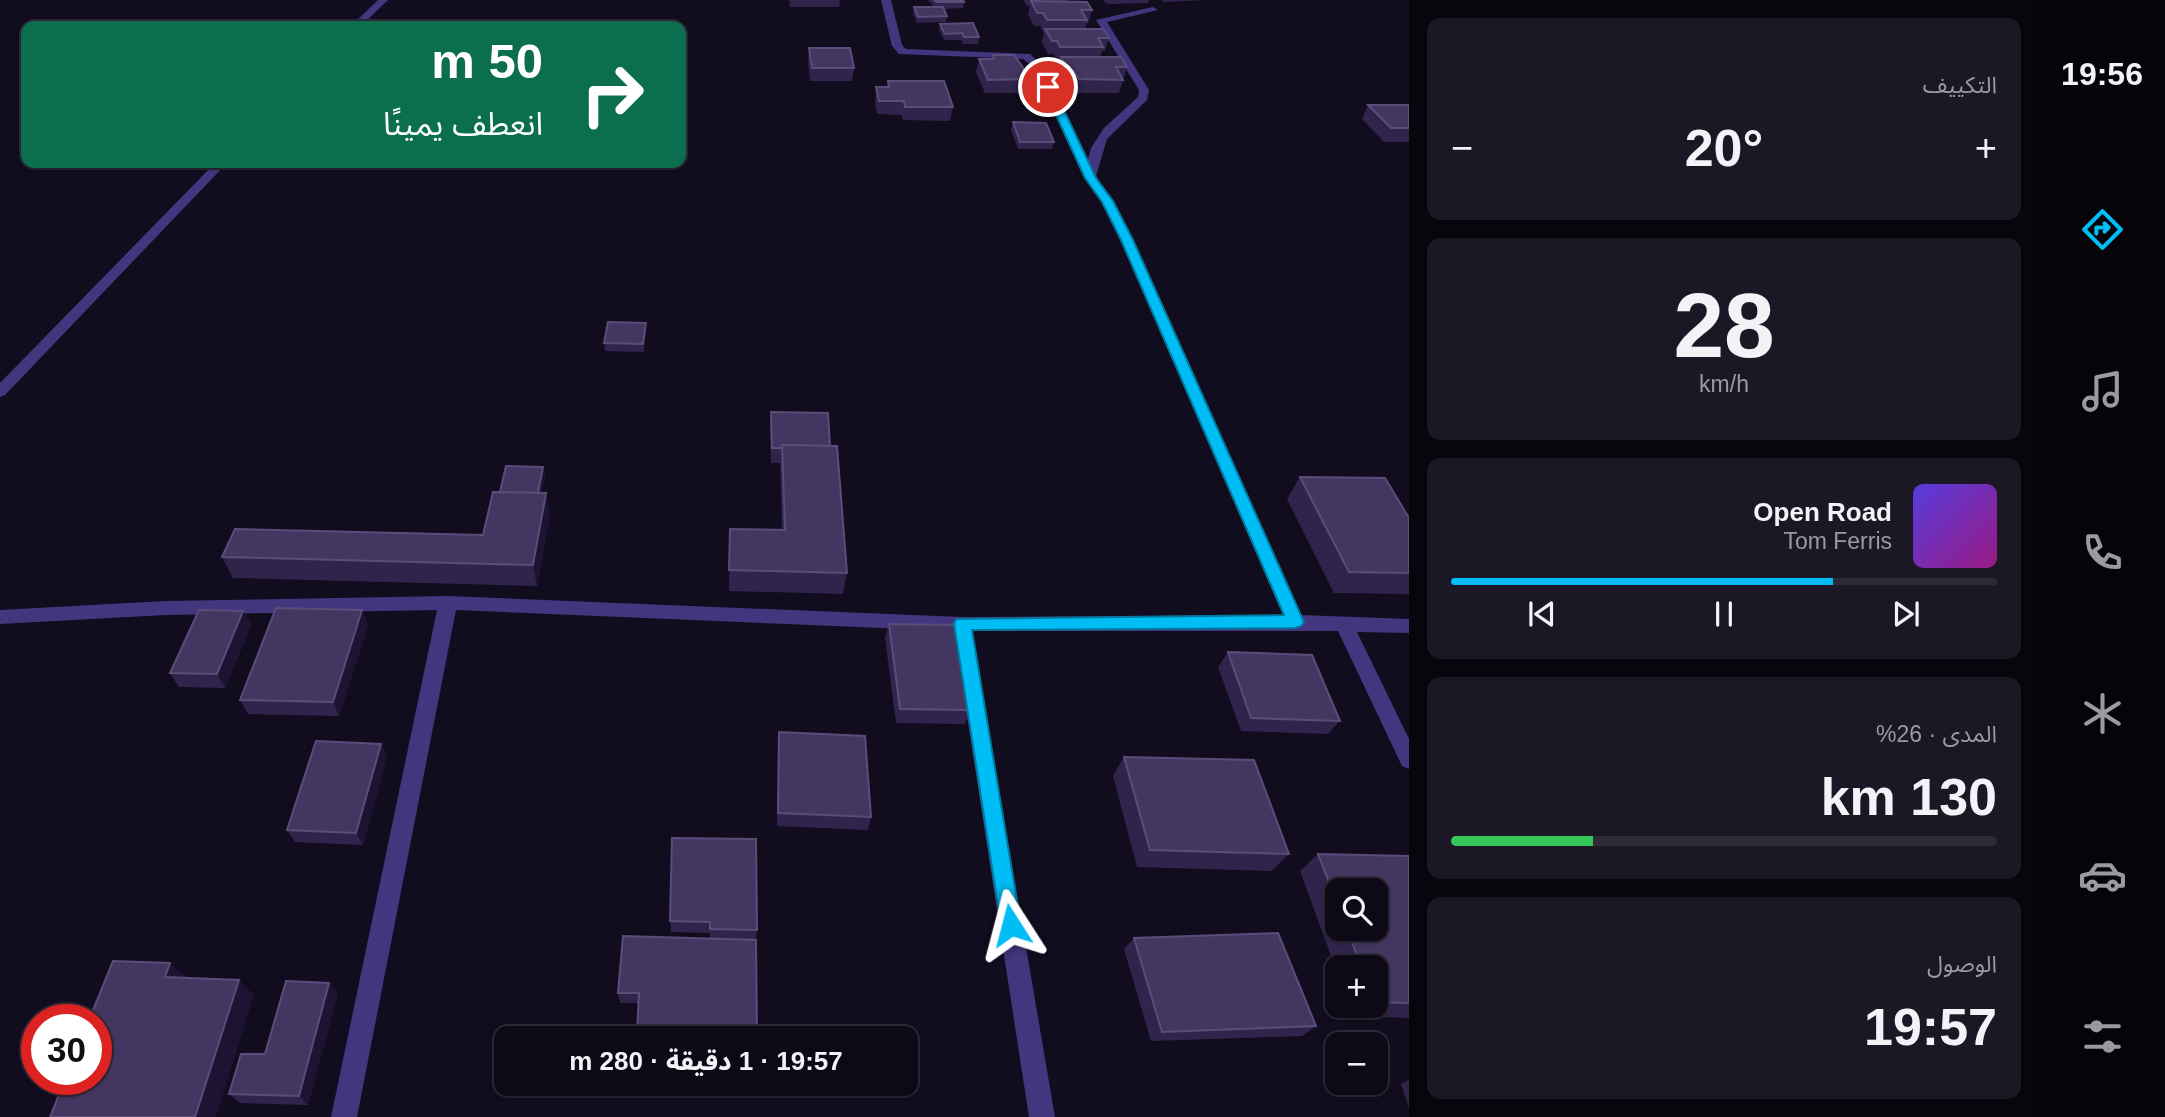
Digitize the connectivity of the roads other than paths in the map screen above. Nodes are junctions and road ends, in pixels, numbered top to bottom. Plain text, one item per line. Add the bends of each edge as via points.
1 (383, 0) edge
2 (886, 0) edge
3 (1153, 10) dead end
4 (361, 21) edge
5 (216, 168) edge
6 (1091, 178) junction
7 (0, 392) edge
8 (448, 603) junction
9 (0, 617) edge
10 (1295, 622) junction
11 (962, 624) junction
12 (1345, 624) junction
13 (1409, 626) edge
14 (1409, 760) edge
15 (344, 1117) edge
16 (1042, 1117) edge

1 - 4 street
2 - 6 street via 897,46 904,52 1026,56 1037,65
3 - 6 street via 1101,20 1144,90 1143,97 1097,142
5 - 7 street
6 - 10 street via 1127,240
8 - 9 street via 165,608
8 - 11 street
8 - 15 street
10 - 11 street
10 - 12 street
11 - 16 street
12 - 13 street
12 - 14 street

